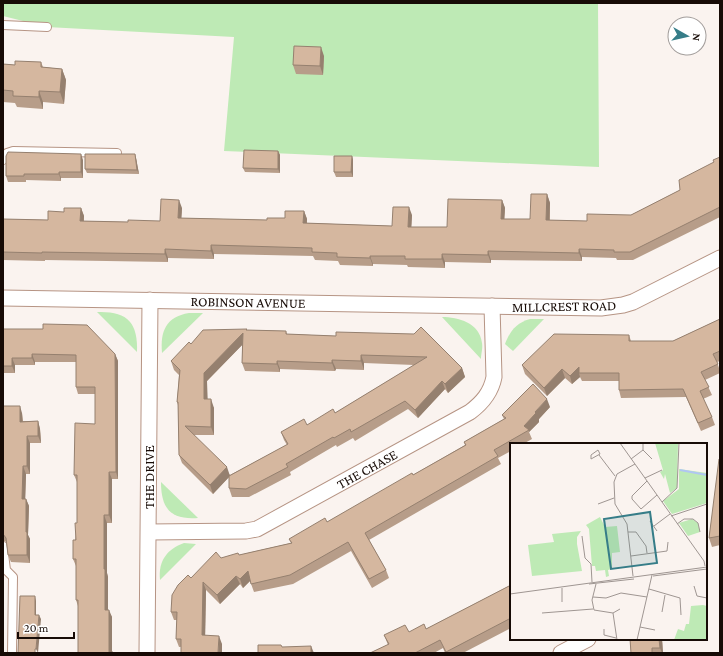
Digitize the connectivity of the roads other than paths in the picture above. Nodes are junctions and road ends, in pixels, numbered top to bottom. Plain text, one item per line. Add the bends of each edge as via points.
1 (3, 25) edge
2 (47, 27) dead end
3 (117, 153) edge
4 (3, 160) edge
5 (720, 258) edge
6 (3, 298) edge
7 (150, 300) junction
8 (492, 306) junction
9 (149, 532) junction
10 (3, 546) edge
11 (586, 640) edge
12 (12, 653) edge
13 (147, 653) edge
14 (561, 653) edge

1 - 2 lane
3 - 4 lane via 13,151 7,153
5 - 8 street, MILLCREST ROAD via 623,305 601,308
6 - 7 street, ROBINSON AVENUE
7 - 8 street, ROBINSON AVENUE
7 - 9 street, THE DRIVE
8 - 9 street, THE CHASE via 494,377 492,386 481,403 470,412 257,529
9 - 13 street, THE DRIVE
10 - 12 lane via 6,570 13,577
11 - 14 street

